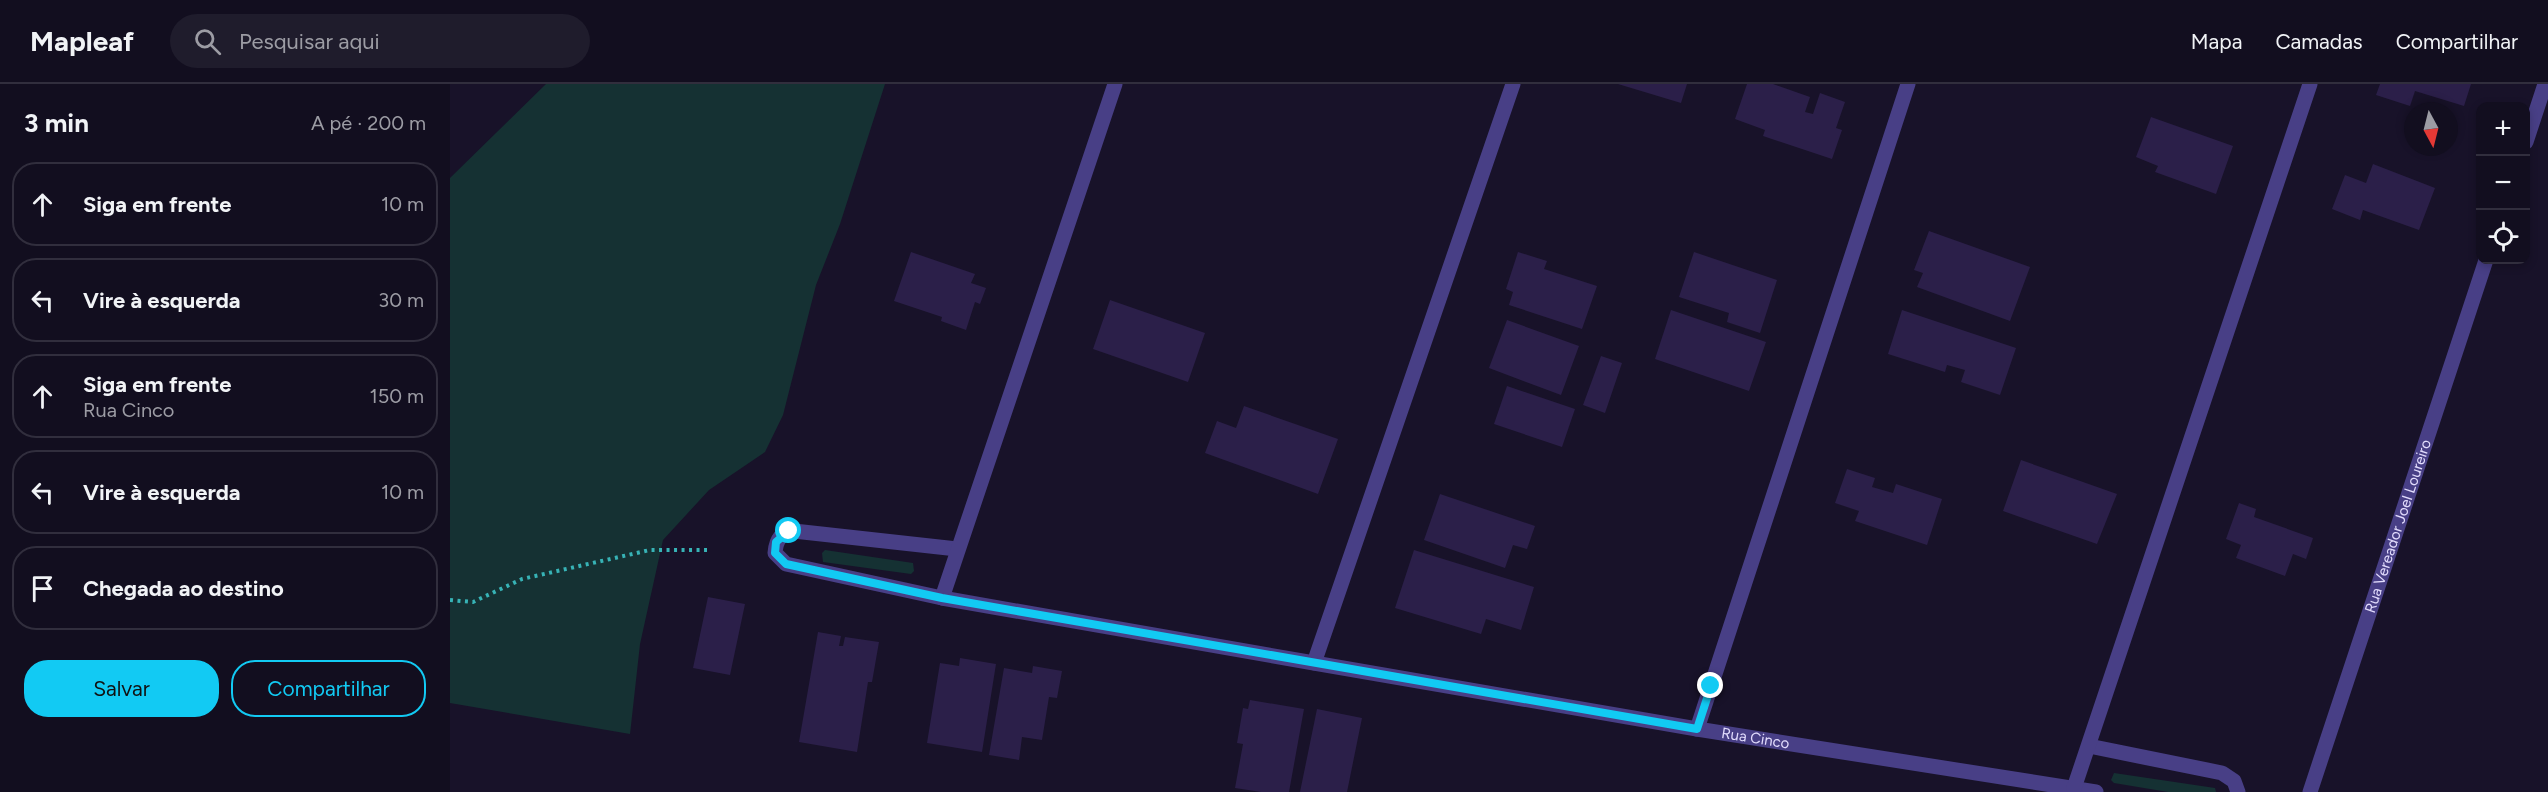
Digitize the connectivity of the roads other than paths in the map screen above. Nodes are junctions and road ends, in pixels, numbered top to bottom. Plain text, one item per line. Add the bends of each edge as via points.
1 (1103, 84) edge
2 (1115, 84) edge
3 (1513, 84) edge
4 (1908, 84) edge
5 (2310, 84) edge
6 (2545, 84) edge
7 (1101, 125) junction
8 (2530, 130) edge
9 (2485, 264) edge
10 (957, 549) junction
11 (942, 598) junction
12 (1314, 663) junction
13 (1697, 729) junction
14 (2089, 746) junction
15 (2074, 788) junction
16 (2096, 792) edge
17 (2238, 792) edge
18 (2310, 792) edge

1 - 7 street
2 - 7 street
3 - 12 street
4 - 13 street
5 - 14 street
6 - 8 street
7 - 10 street
9 - 18 street, Rua Vereador Joel Loureiro
10 - 11 street
10 - 11 street, Rua Cinco via 794,531 776,542 775,553 786,564
11 - 12 street, Rua Cinco
12 - 13 street, Rua Cinco
13 - 15 street, Rua Cinco
14 - 15 street
14 - 17 street via 2222,772 2234,781
15 - 16 street, Rua Cinco

